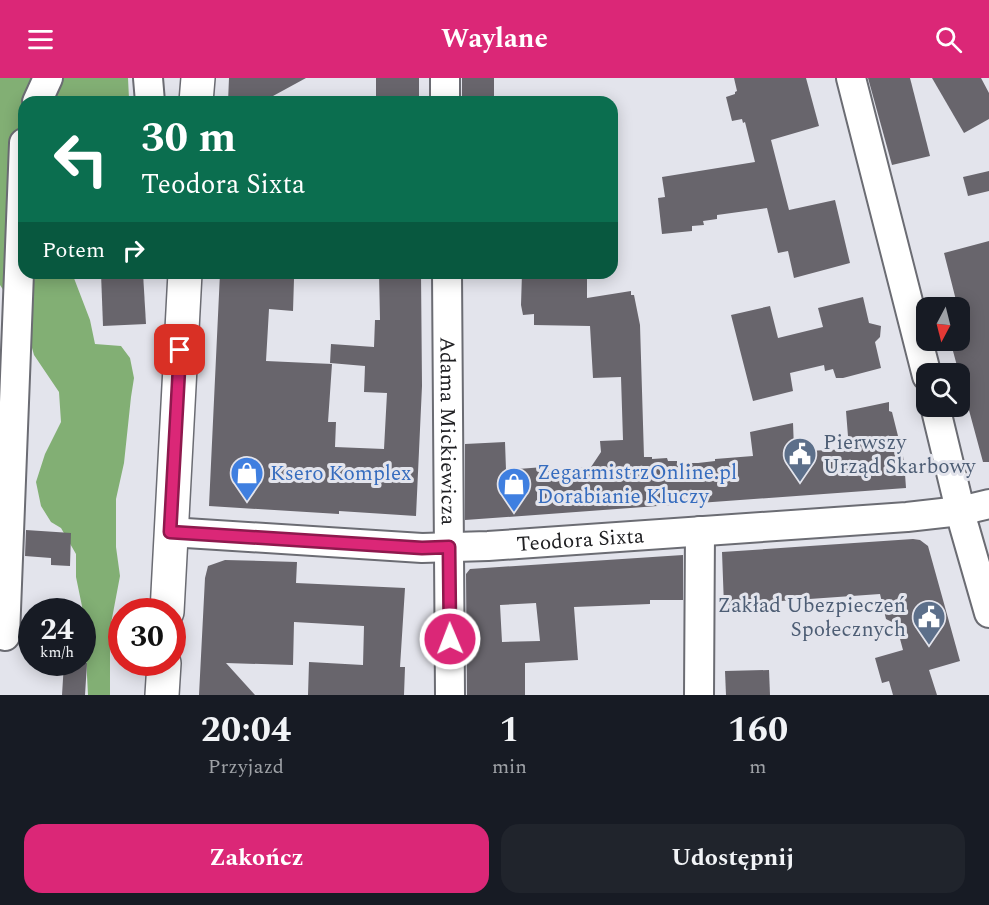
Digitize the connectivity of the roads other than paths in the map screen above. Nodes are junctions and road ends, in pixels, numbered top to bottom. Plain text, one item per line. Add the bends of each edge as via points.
1 (48, 78) edge
2 (148, 78) edge
3 (198, 78) edge
4 (445, 78) edge
5 (851, 78) edge
6 (40, 96) edge
7 (150, 96) edge
8 (196, 96) edge
9 (446, 96) edge
10 (19, 279) edge
11 (185, 279) edge
12 (447, 279) edge
13 (924, 363) edge
14 (938, 417) edge
15 (989, 504) edge
16 (960, 511) junction
17 (700, 531) junction
18 (170, 532) junction
19 (449, 547) junction
20 (167, 598) edge
21 (989, 613) edge
22 (5, 636) dead end
23 (163, 676) edge
24 (162, 695) edge
25 (450, 695) edge
26 (699, 695) edge

1 - 6 street
2 - 7 street
3 - 8 main road
4 - 9 street
5 - 13 street
10 - 22 street
11 - 18 main road
12 - 19 street, Adama Mickiewicza
14 - 16 street
15 - 16 street, Teodora Sixta
16 - 17 street, Teodora Sixta
16 - 21 street
17 - 19 street, Teodora Sixta
17 - 26 street
18 - 19 street, Teodora Sixta
18 - 20 main road
19 - 25 street, Adama Mickiewicza
23 - 24 main road

